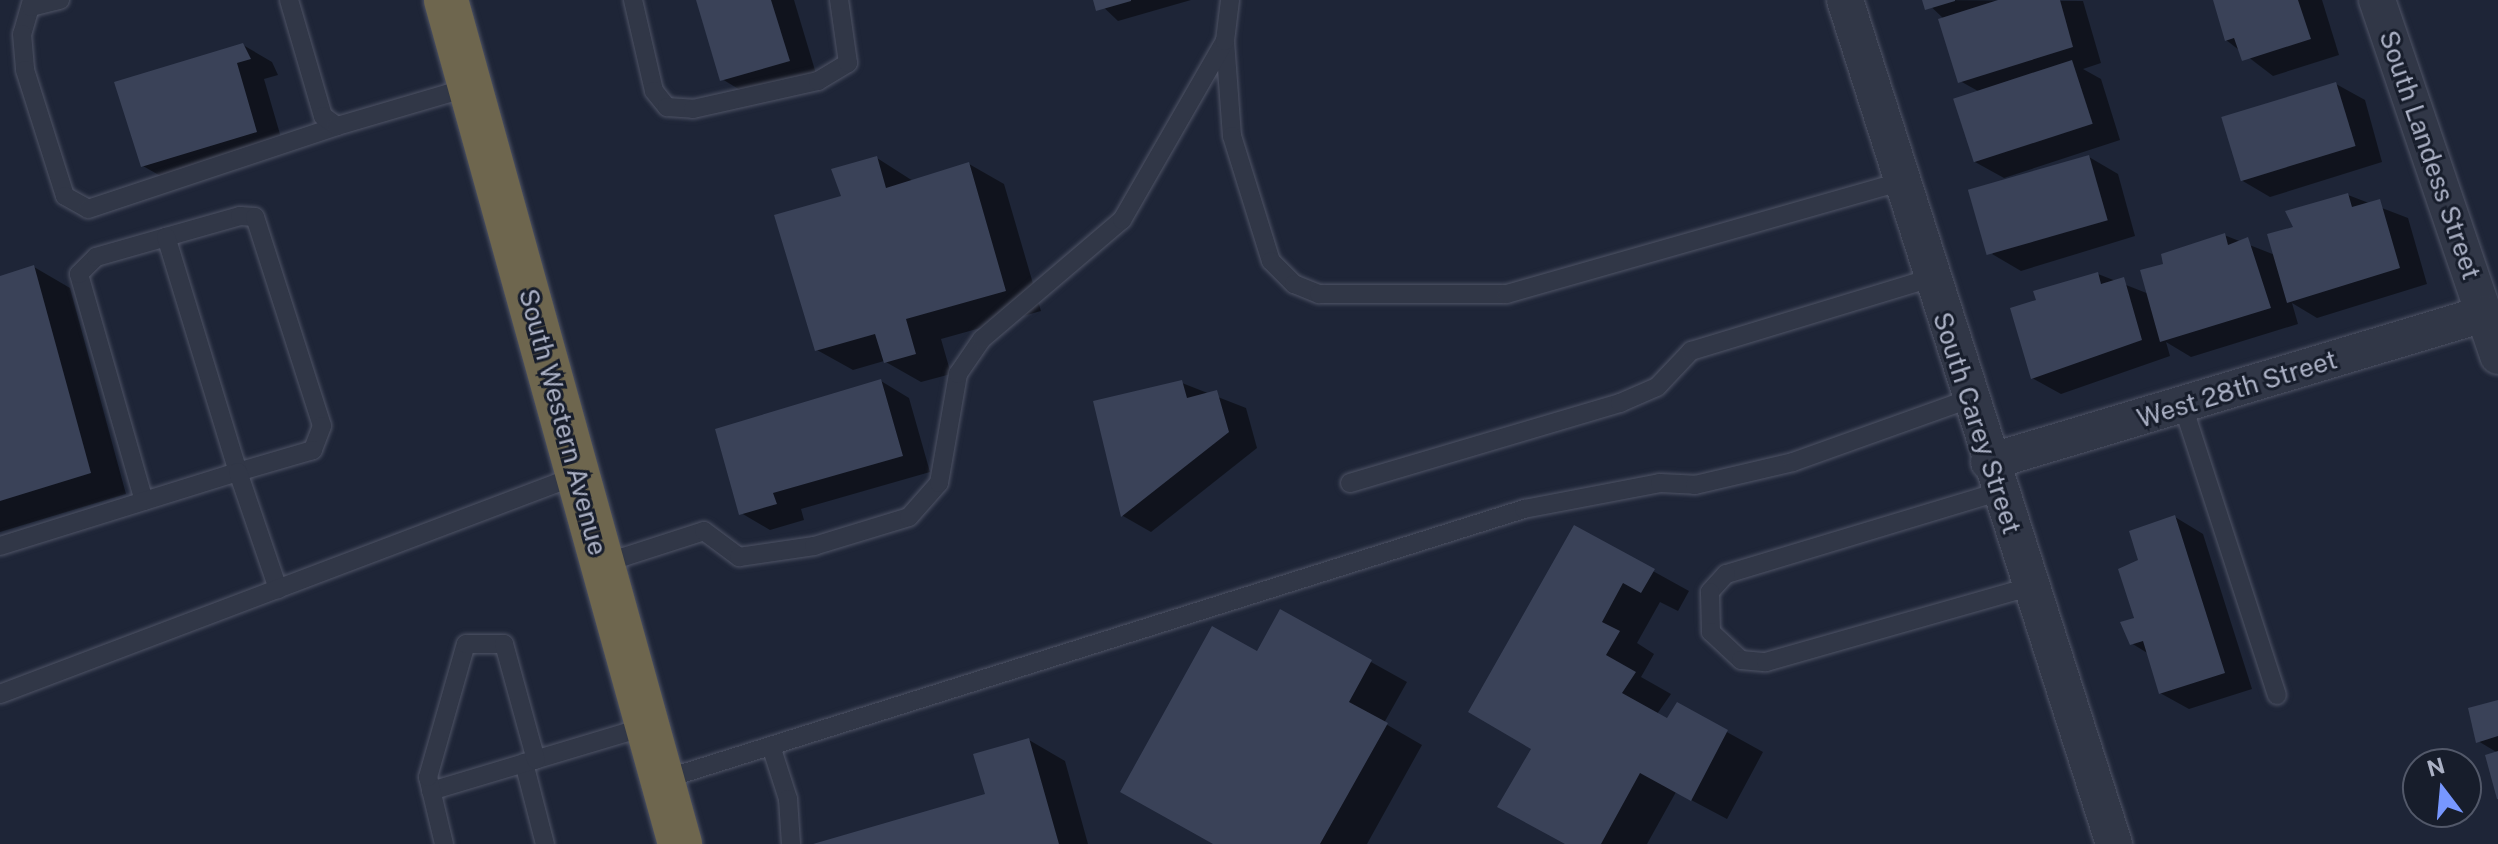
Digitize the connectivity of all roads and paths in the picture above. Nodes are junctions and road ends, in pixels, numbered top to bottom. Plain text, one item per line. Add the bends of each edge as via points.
1 (60, 0) edge
2 (289, 0) edge
3 (446, 0) edge
4 (633, 0) edge
5 (839, 0) edge
6 (1230, 0) edge
7 (1845, 0) edge
8 (2377, 0) edge
9 (31, 4) edge
10 (1225, 41) junction
11 (470, 87) junction
12 (337, 126) junction
13 (1901, 182) junction
14 (166, 237) junction
15 (1931, 278) junction
16 (2484, 314) junction
17 (2498, 356) edge
18 (1969, 399) junction
19 (2183, 406) junction
20 (238, 472) junction
21 (578, 475) junction
22 (1993, 477) junction
23 (1350, 483) dead end
24 (144, 501) junction
25 (0, 546) edge
26 (602, 564) junction
27 (2030, 587) junction
28 (278, 589) junction
29 (0, 694) edge
30 (2277, 695) dead end
31 (647, 726) junction
32 (771, 746) junction
33 (530, 762) junction
34 (662, 780) junction
35 (431, 791) junction
36 (444, 844) edge
37 (545, 844) edge
38 (680, 844) edge
39 (791, 844) edge
40 (2114, 844) edge

1 - 9 lane
2 - 12 lane via 323,116
3 - 11 highway, South Western Avenue
4 - 5 lane via 654,91 667,107 693,109 818,81 848,63
6 - 10 lane
7 - 13 street, South Carey Street
8 - 16 street, South Landess Street
9 - 12 lane via 22,34 25,70 65,196 88,209
10 - 13 lane via 1232,136 1271,261 1294,284 1319,294 1507,294
10 - 26 lane via 1122,220 982,339 958,374 939,483 909,517 814,546 739,557 704,531
11 - 12 lane
11 - 21 highway, South Western Avenue
13 - 15 street, South Carey Street
14 - 20 lane
14 - 20 lane via 240,216 255,217 265,237 322,426 313,450
14 - 24 lane via 96,257 79,274
15 - 18 street, South Carey Street
15 - 23 lane via 1691,351 1657,387 1620,403
16 - 17 street, South Landess Street
16 - 19 street, West 28th Street
18 - 22 street, South Carey Street
18 - 32 lane via 1793,462 1695,485 1660,483 1524,509
19 - 22 street, West 28th Street
19 - 30 lane
20 - 24 lane
20 - 28 lane
21 - 26 highway, South Western Avenue
21 - 28 lane
22 - 27 street, South Carey Street
22 - 27 lane via 1726,574 1710,592 1711,632 1741,660 1766,662
24 - 25 lane
26 - 31 highway, South Western Avenue
27 - 40 street, South Carey Street
28 - 29 lane
31 - 33 lane
31 - 34 highway, South Western Avenue
32 - 34 lane
32 - 39 lane via 788,799
33 - 35 lane
33 - 35 lane via 504,644 466,644 428,777
33 - 37 lane
34 - 38 highway, South Western Avenue
35 - 36 lane

